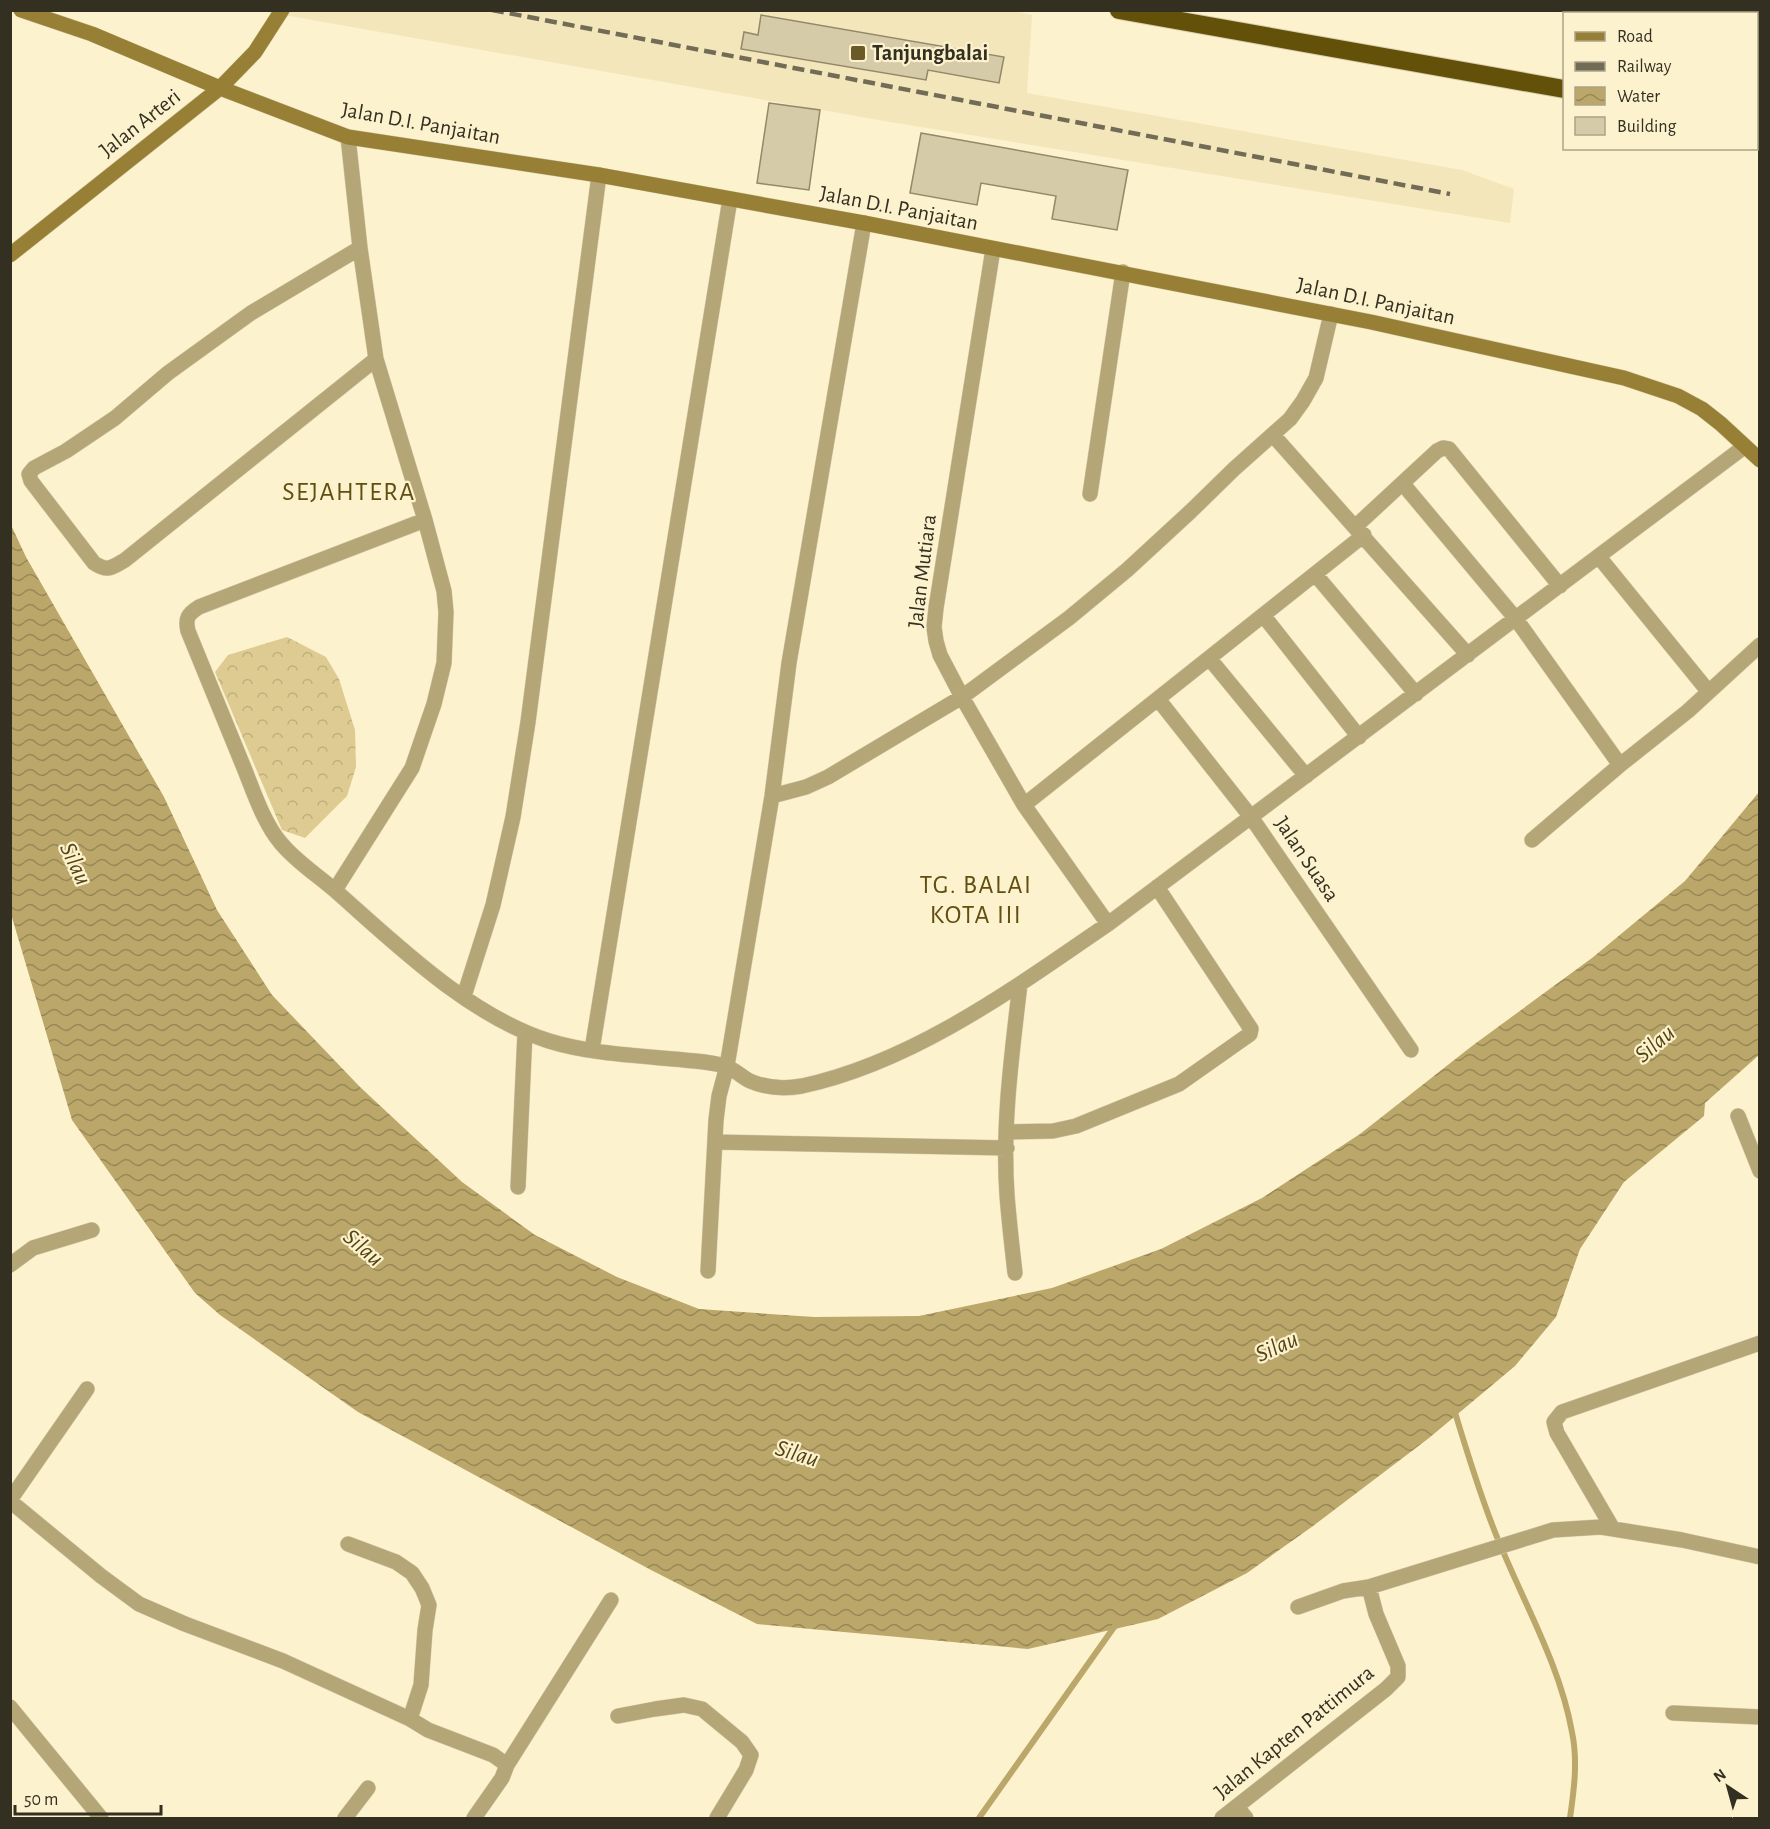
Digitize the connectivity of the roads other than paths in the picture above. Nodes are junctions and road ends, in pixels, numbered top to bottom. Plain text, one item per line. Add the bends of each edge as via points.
1 (21, 10) edge
2 (282, 10) edge
3 (1119, 10) edge
4 (220, 88) junction
5 (1563, 89) edge
6 (348, 137) junction
7 (599, 175) junction
8 (730, 199) junction
9 (864, 223) junction
10 (360, 248) junction
11 (993, 249) junction
12 (10, 255) edge
13 (1123, 272) junction
14 (1331, 314) junction
15 (376, 359) junction
16 (1273, 435) junction
17 (1744, 447) junction
18 (1760, 460) edge
19 (1403, 484) junction
20 (1090, 494) dead end
21 (424, 520) junction
22 (1360, 531) junction
23 (1599, 557) junction
24 (1315, 574) junction
25 (1560, 586) junction
26 (1263, 615) junction
27 (1516, 619) junction
28 (1760, 645) edge
29 (1468, 655) junction
30 (1209, 658) junction
31 (1708, 691) junction
32 (1416, 694) junction
33 (962, 697) junction
34 (1158, 699) junction
35 (1359, 737) junction
36 (1620, 765) junction
37 (1306, 776) junction
38 (772, 796) junction
39 (1024, 805) junction
40 (1251, 817) junction
41 (1532, 840) dead end
42 (1157, 887) junction
43 (335, 890) junction
44 (1108, 924) junction
45 (1020, 984) junction
46 (464, 996) junction
47 (525, 1032) junction
48 (592, 1050) junction
49 (1411, 1050) dead end
50 (727, 1066) junction
51 (1738, 1116) dead end
52 (1007, 1132) junction
53 (715, 1142) junction
54 (1007, 1148) junction
55 (1760, 1171) edge
56 (518, 1187) dead end
57 (92, 1230) dead end
58 (10, 1265) edge
59 (708, 1271) dead end
60 (1015, 1273) dead end
61 (1760, 1343) edge
62 (87, 1389) dead end
63 (10, 1500) edge
64 (1612, 1529) junction
65 (348, 1544) dead end
66 (1760, 1557) edge
67 (1369, 1587) junction
68 (611, 1600) dead end
69 (1298, 1607) dead end
70 (10, 1707) edge
71 (1673, 1713) dead end
72 (618, 1716) dead end
73 (1760, 1717) edge
74 (410, 1719) junction
75 (507, 1765) junction
76 (368, 1788) dead end
77 (1241, 1813) edge
78 (101, 1818) edge
79 (345, 1818) edge
80 (474, 1818) edge
81 (717, 1818) edge
82 (1222, 1818) edge

1 - 4 main road, Jalan D.I. Panjaitan via 92,34
2 - 4 main road, Jalan Arteri via 255,52
3 - 5 highway
4 - 6 main road, Jalan D.I. Panjaitan
4 - 12 main road, Jalan Arteri
6 - 7 main road, Jalan D.I. Panjaitan
6 - 10 street
7 - 8 main road, Jalan D.I. Panjaitan
7 - 46 street via 513,817 493,905
8 - 9 main road, Jalan D.I. Panjaitan
8 - 48 street
9 - 11 main road, Jalan D.I. Panjaitan
9 - 38 street via 789,663
10 - 15 street
10 - 15 street via 251,313 168,373 115,418 34,468 31,481 94,563 103,569 112,568
11 - 13 main road, Jalan D.I. Panjaitan
11 - 33 street, Jalan Mutiara via 933,627 940,655
13 - 14 main road, Jalan D.I. Panjaitan
13 - 20 street
14 - 16 street via 1316,378 1290,419
14 - 17 main road, Jalan D.I. Panjaitan via 1646,385 1702,409
15 - 21 street
16 - 22 street
16 - 33 street via 1127,570
17 - 18 main road, Jalan D.I. Panjaitan
17 - 23 street
19 - 22 street
19 - 25 street via 1437,451 1449,449
19 - 27 street
21 - 43 street via 444,591 444,663 412,768
21 - 43 street via 199,607 188,614 186,622 268,823 280,842
22 - 24 street
22 - 29 street
23 - 25 street
23 - 31 street
24 - 26 street
24 - 32 street
25 - 27 street
26 - 30 street
26 - 35 street
27 - 29 street
27 - 36 street
28 - 31 street
29 - 32 street
30 - 34 street
30 - 37 street
31 - 36 street
32 - 35 street
33 - 38 street via 828,777
33 - 39 street, Jalan Mutiara
34 - 39 street
34 - 40 street, Jalan Suasa
35 - 37 street
36 - 41 street
37 - 40 street
38 - 50 street
39 - 44 street, Jalan Mutiara
40 - 42 street
40 - 49 street, Jalan Suasa
42 - 44 street
42 - 52 street via 1251,1029 1250,1034 1179,1084 1076,1126
43 - 46 street via 402,950
44 - 45 street
45 - 50 street via 958,1022 852,1072 801,1086 767,1086
45 - 52 street
46 - 47 street
47 - 48 street
47 - 56 street
48 - 50 street
50 - 53 street via 719,1096
51 - 55 street
52 - 54 street
53 - 54 street
53 - 59 street
54 - 60 street
57 - 58 street via 33,1248
61 - 64 street via 1557,1415 1557,1433
62 - 63 street
63 - 74 street via 139,1604 283,1661
64 - 66 street
64 - 67 street via 1553,1530
65 - 74 street via 396,1562 412,1573 429,1605 421,1685
67 - 69 street via 1343,1591
67 - 77 street, Jalan Kapten Pattimura via 1398,1666 1398,1677
68 - 75 street
70 - 78 street
71 - 73 street
72 - 81 street via 684,1705 702,1709 742,1742 751,1755
74 - 75 street via 493,1755
75 - 80 street
76 - 79 street
77 - 82 street, Jalan Kapten Pattimura

